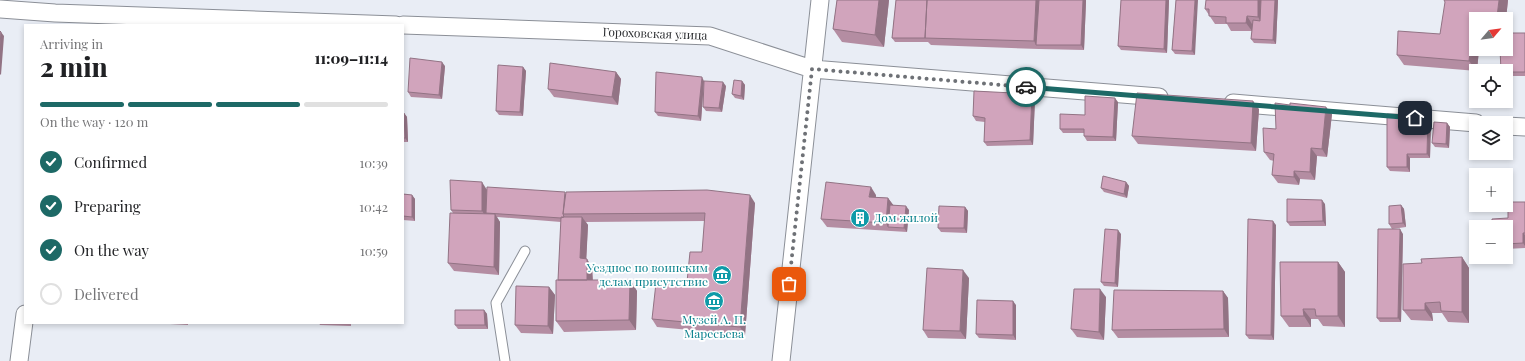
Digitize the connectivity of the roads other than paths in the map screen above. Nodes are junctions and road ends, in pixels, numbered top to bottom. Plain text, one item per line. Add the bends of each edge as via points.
1 (820, 0) edge
2 (0, 9) edge
3 (55, 19) edge
4 (339, 24) edge
5 (404, 25) edge
6 (812, 69) junction
7 (1176, 99) edge
8 (1216, 102) edge
9 (1469, 122) edge
10 (1513, 126) edge
11 (1525, 127) edge
12 (525, 251) dead end
13 (24, 323) edge
14 (20, 361) edge
15 (505, 361) edge
16 (781, 361) edge

1 - 6 street
2 - 3 street
3 - 4 street
5 - 6 street, Гороховская улица via 710,36
6 - 7 street, Гороховская улица
6 - 16 street
8 - 9 street
10 - 11 street
12 - 15 lane via 496,303
13 - 14 street

